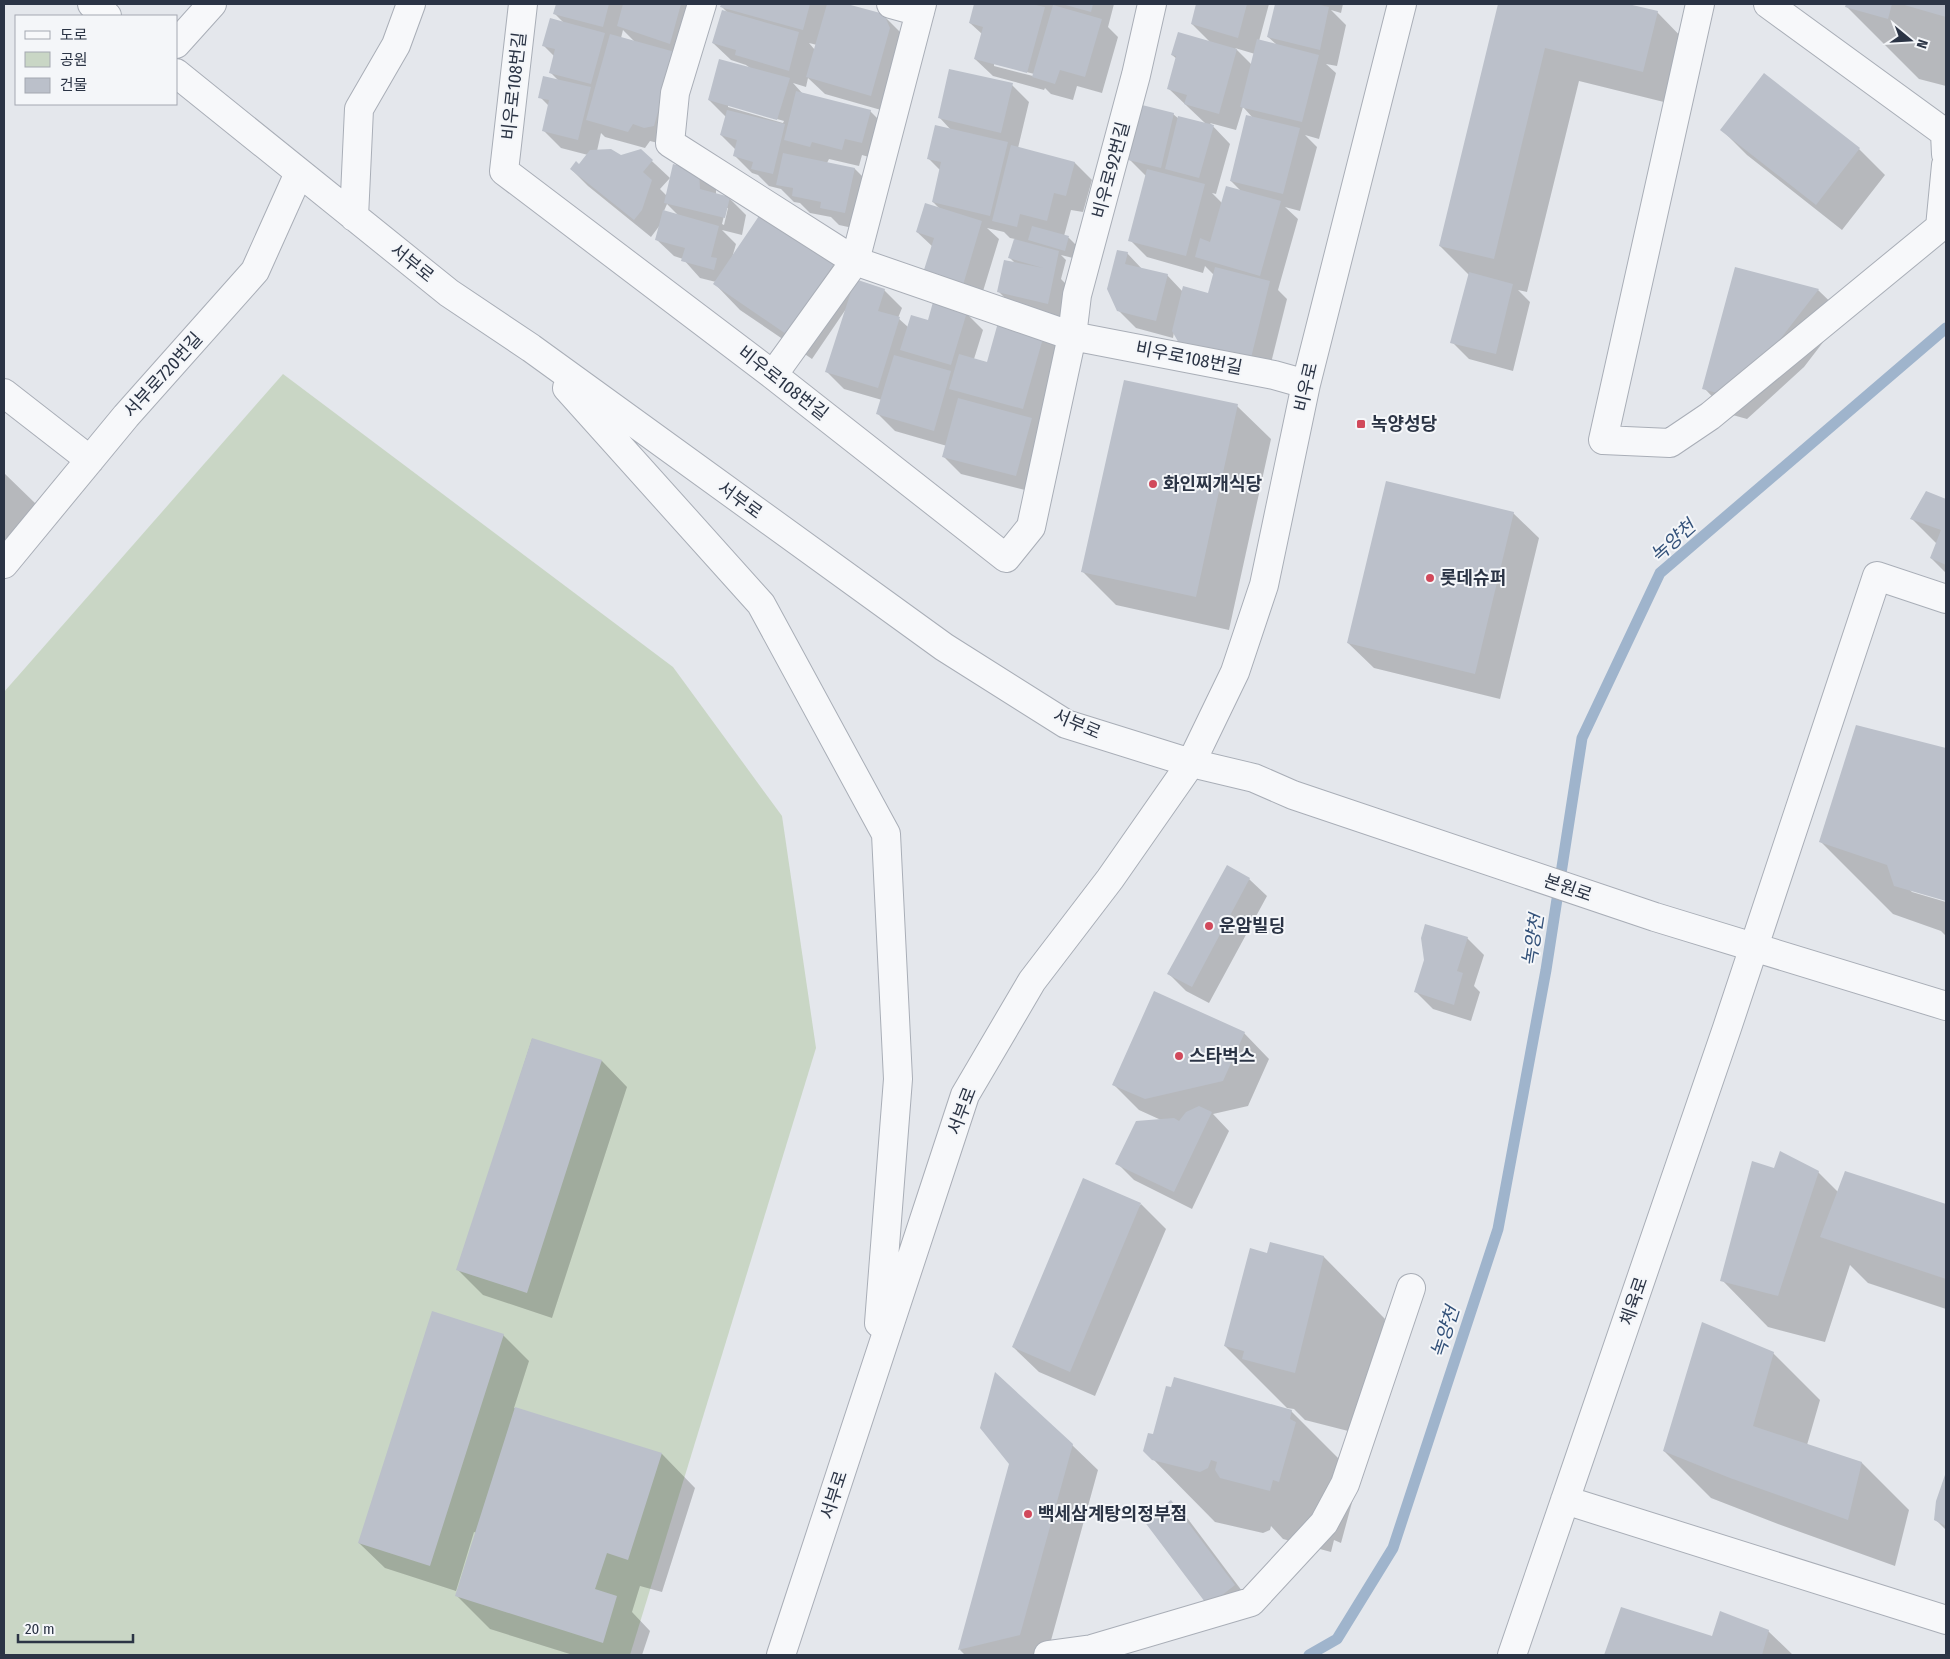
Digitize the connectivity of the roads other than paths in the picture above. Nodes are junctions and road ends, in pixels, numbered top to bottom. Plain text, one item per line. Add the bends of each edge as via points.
1 (92, 4) edge
2 (212, 4) edge
3 (411, 4) edge
4 (523, 4) edge
5 (702, 4) edge
6 (891, 4) edge
7 (1152, 4) edge
8 (1402, 4) edge
9 (1700, 4) edge
10 (1778, 7) edge
11 (921, 8) edge
12 (106, 15) edge
13 (178, 42) edge
14 (178, 75) edge
15 (1946, 144) edge
16 (1946, 165) edge
17 (299, 172) junction
18 (354, 217) junction
19 (855, 261) junction
20 (1072, 336) junction
21 (530, 348) junction
22 (773, 375) junction
23 (1306, 384) junction
24 (4, 393) edge
25 (90, 460) junction
26 (4, 564) edge
27 (1946, 600) edge
28 (1191, 763) junction
29 (1753, 946) junction
30 (1946, 1006) edge
31 (1411, 1288) dead end
32 (876, 1367) junction
33 (1565, 1500) junction
34 (1946, 1620) edge
35 (781, 1655) edge
36 (1048, 1655) edge
37 (1512, 1655) edge

1 - 12 street
2 - 13 street
3 - 18 street via 396,46 359,109
4 - 22 street, 비우로108번길 via 504,171
5 - 19 street, 비우로108번길 via 675,93 670,143
6 - 11 street
7 - 20 street, 비우로92번길 via 1077,295
8 - 23 street, 비우로
9 - 16 street via 1603,440 1670,443 1710,416 1940,227
10 - 15 street
11 - 19 street
14 - 17 street, 서부로
17 - 18 street, 서부로
17 - 25 street, 서부로720번길 via 255,271
18 - 21 street, 서부로 via 449,293
19 - 20 street, 비우로108번길
19 - 22 street
20 - 22 street, 비우로108번길 via 1031,527 1006,558
20 - 23 street, 비우로108번길
21 - 28 street, 서부로 via 944,648 1066,724
21 - 32 street via 761,604 886,834 898,1078
23 - 28 street, 비우로 via 1264,585 1235,672
24 - 25 street
25 - 26 street, 서부로720번길
27 - 29 street, 체육로 via 1877,576
28 - 29 street, 본원로 via 1254,778 1293,795 1655,917
28 - 32 street, 서부로 via 1110,879 1032,981 965,1095
29 - 30 street, 본원로
29 - 33 street, 체육로 via 1728,1028
31 - 36 street via 1345,1484 1324,1523 1250,1602 1092,1649
32 - 35 street, 서부로
33 - 34 street
33 - 37 street, 체육로

